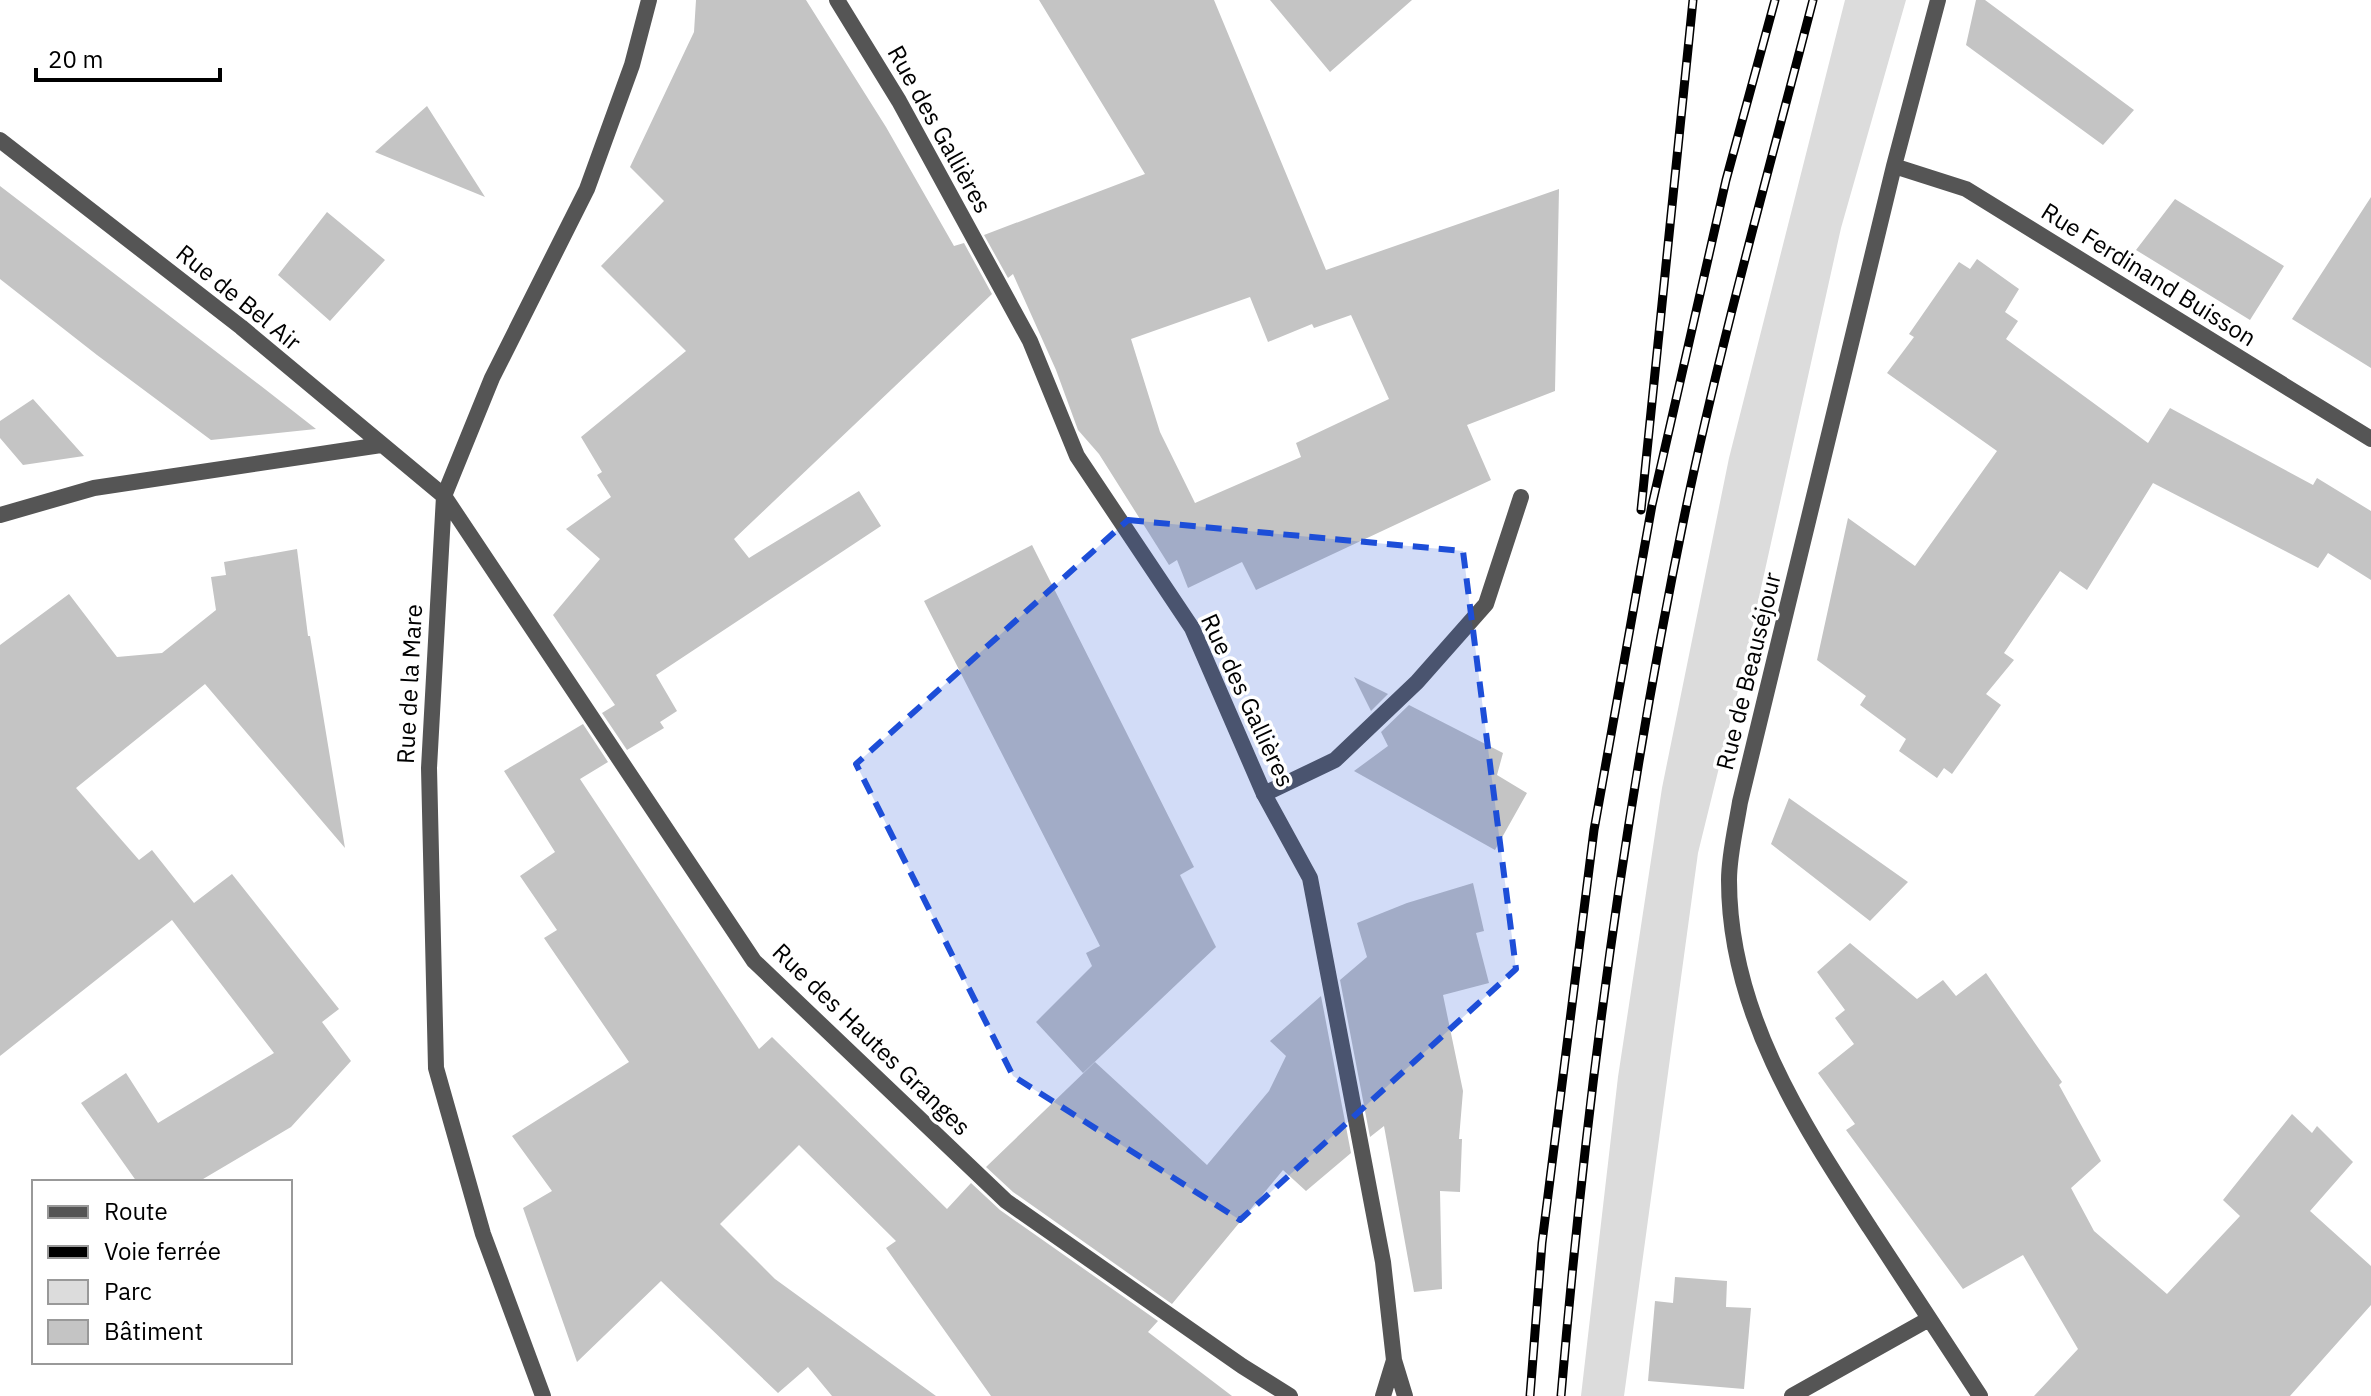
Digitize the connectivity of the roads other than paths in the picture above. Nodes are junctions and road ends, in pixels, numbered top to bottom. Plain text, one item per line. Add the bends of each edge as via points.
1 (649, 0) edge
2 (837, 0) edge
3 (1938, 0) edge
4 (0, 140) edge
5 (1894, 166) junction
6 (2371, 439) edge
7 (381, 445) junction
8 (444, 496) junction
9 (1521, 497) dead end
10 (0, 515) edge
11 (1264, 794) junction
12 (1929, 1319) junction
13 (1394, 1360) junction
14 (543, 1396) edge
15 (1290, 1396) edge
16 (1383, 1396) edge
17 (1405, 1396) edge
18 (1792, 1396) edge
19 (1980, 1396) edge

1 - 8 street, Rue de la Mare via 632,65 587,189 492,378
2 - 11 street, Rue des Gallières via 899,101 1030,341 1077,456 1192,628
3 - 5 street, Rue de Beauséjour
4 - 7 street, Rue de Bel Air via 241,327
5 - 6 street, Rue Ferdinand Buisson via 1966,189
5 - 12 street, Rue de Beauséjour via 1740,802 1729,878 1734,941 1748,1002 1776,1074
7 - 8 street, Rue de Bel Air
7 - 10 street via 94,488
8 - 14 street, Rue de la Mare via 429,753 436,1068 483,1234
8 - 15 street, Rue des Hautes Granges via 754,961 1006,1201
9 - 11 street via 1486,604 1417,682 1335,760
11 - 13 street, Rue des Gallières via 1310,878 1383,1262
12 - 18 street
12 - 19 street
13 - 16 street, Rue des Gallières
13 - 17 street

